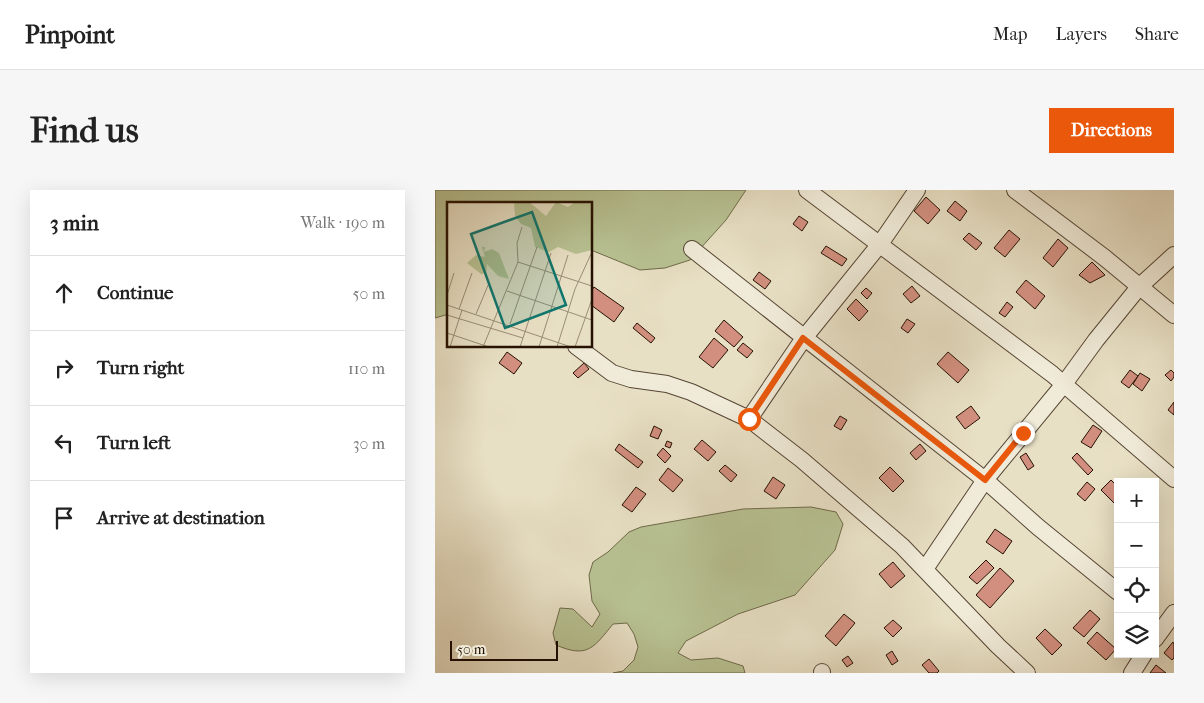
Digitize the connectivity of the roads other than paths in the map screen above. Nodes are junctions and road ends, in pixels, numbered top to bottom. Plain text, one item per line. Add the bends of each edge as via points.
1 (807, 190) edge
2 (917, 190) edge
3 (1015, 190) edge
4 (880, 244) junction
5 (692, 249) dead end
6 (1174, 254) edge
7 (1139, 286) junction
8 (1174, 315) edge
9 (803, 338) junction
10 (580, 348) edge
11 (1064, 384) junction
12 (749, 419) junction
13 (1174, 479) edge
14 (985, 480) junction
15 (925, 569) junction
16 (1114, 589) edge
17 (1174, 614) edge
18 (1159, 629) edge
19 (1142, 658) edge
20 (1027, 673) edge
21 (1132, 673) edge

1 - 4 street
2 - 4 street
3 - 7 street
4 - 9 street
4 - 11 street
5 - 9 street
6 - 7 street
7 - 8 street
7 - 11 street
9 - 12 street
9 - 14 street
10 - 12 street via 612,373 691,392
11 - 13 street
11 - 14 street
12 - 15 street via 881,527
14 - 15 street
14 - 16 street
15 - 20 street
17 - 18 street
19 - 21 street

